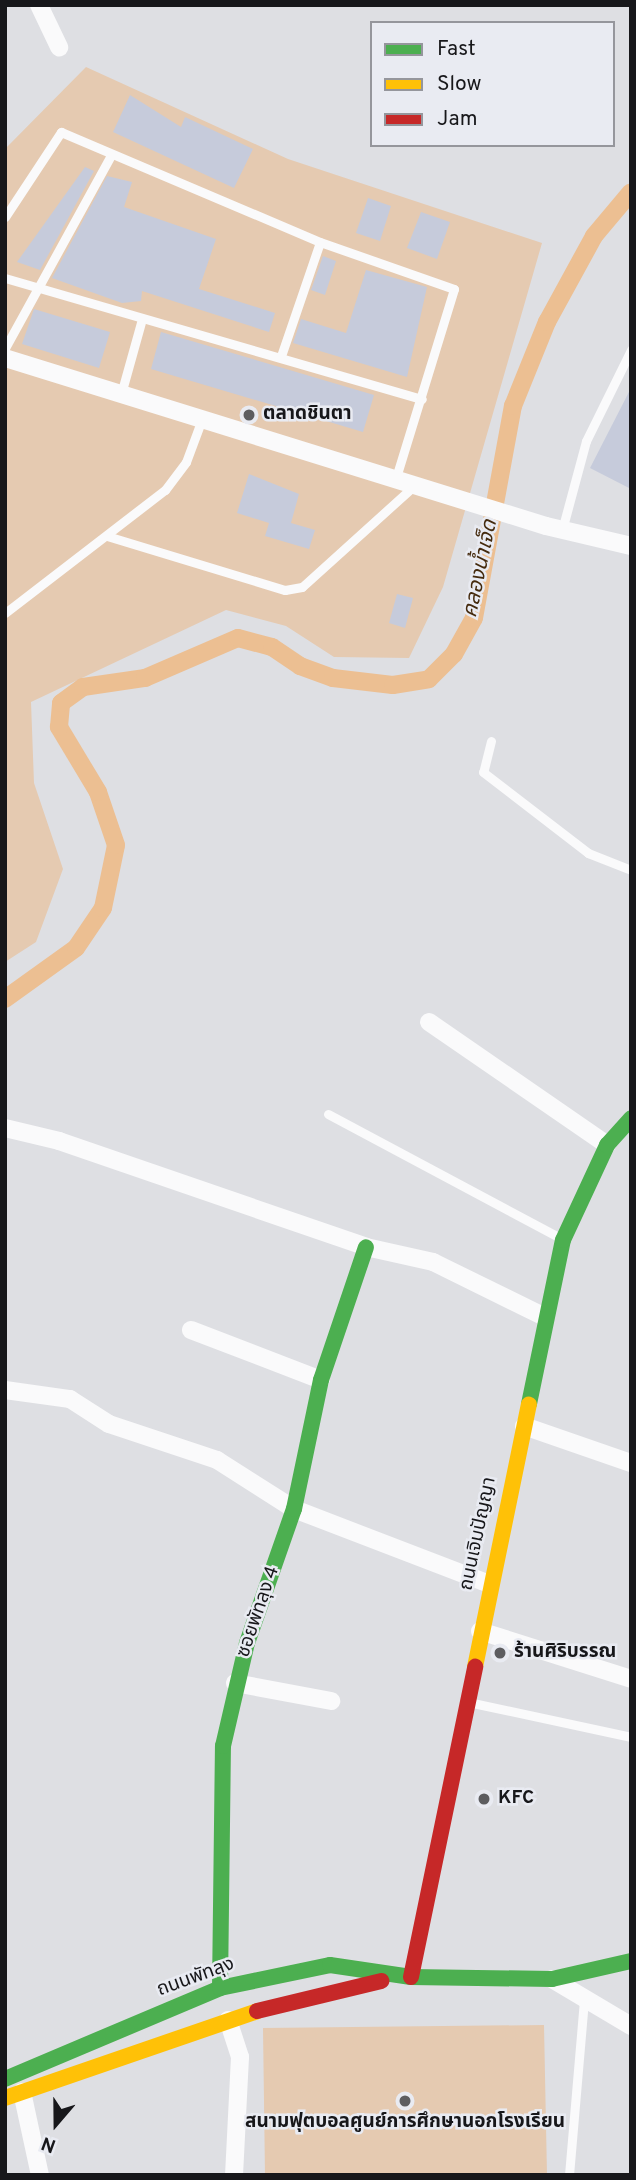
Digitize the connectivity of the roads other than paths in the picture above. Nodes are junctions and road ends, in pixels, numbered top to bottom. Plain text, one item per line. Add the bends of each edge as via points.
1 (38, 5) edge
2 (59, 47) dead end
3 (111, 155) junction
4 (5, 217) edge
5 (320, 242) junction
6 (5, 278) edge
7 (37, 286) junction
8 (142, 319) junction
9 (5, 348) edge
10 (631, 350) edge
11 (281, 356) junction
12 (5, 358) edge
13 (121, 394) junction
14 (422, 399) junction
15 (202, 418) junction
16 (396, 477) junction
17 (416, 484) junction
18 (554, 528) junction
19 (107, 536) junction
20 (631, 545) edge
21 (5, 613) edge
22 (491, 741) dead end
23 (631, 870) edge
24 (429, 1021) dead end
25 (328, 1114) dead end
26 (631, 1118) edge
27 (5, 1128) edge
28 (607, 1145) junction
29 (563, 1240) junction
30 (366, 1247) junction
31 (545, 1317) junction
32 (191, 1330) dead end
33 (321, 1380) junction
34 (5, 1390) edge
35 (524, 1426) junction
36 (631, 1463) edge
37 (294, 1509) junction
38 (489, 1584) junction
39 (480, 1631) junction
40 (631, 1679) edge
41 (235, 1683) junction
42 (331, 1701) dead end
43 (466, 1701) junction
44 (631, 1737) edge
45 (631, 1961) edge
46 (411, 1977) junction
47 (552, 1979) junction
48 (220, 1988) junction
49 (584, 2001) junction
50 (228, 2020) junction
51 (631, 2026) edge
52 (5, 2079) edge
53 (14, 2095) edge
54 (40, 2175) edge
55 (234, 2175) edge
56 (569, 2175) edge

1 - 2 street
3 - 4 lane via 61,132
3 - 5 lane
3 - 7 lane
5 - 11 lane
5 - 14 lane via 454,289
6 - 7 lane
7 - 8 lane
7 - 9 lane
8 - 11 lane
8 - 13 lane
10 - 18 lane via 586,441
11 - 14 lane
12 - 13 street
13 - 15 street
14 - 16 lane
15 - 16 street
15 - 19 lane via 186,462 164,490
16 - 17 street
17 - 18 street
17 - 19 lane via 302,587 285,590
18 - 20 street
19 - 21 lane
22 - 23 lane via 483,772 588,853
24 - 28 street
25 - 29 lane
26 - 28 street, ถนนเจิมปัญญา
27 - 30 street via 59,1141
28 - 29 street, ถนนเจิมปัญญา
29 - 31 street, ถนนเจิมปัญญา
30 - 31 street via 433,1262
30 - 33 street, ซอยพัทลุง 4
31 - 35 street, ถนนเจิมปัญญา
32 - 33 street
33 - 37 street, ซอยพัทลุง 4
34 - 37 street via 70,1399 109,1424 217,1460
35 - 36 street
35 - 38 street, ถนนเจิมปัญญา
37 - 38 street
37 - 41 street, ซอยพัทลุง 4
38 - 39 street, ถนนเจิมปัญญา
39 - 40 street
39 - 43 street, ถนนเจิมปัญญา
41 - 42 street
41 - 48 street, ซอยพัทลุง 4 via 219,1782
43 - 44 lane
43 - 46 street, ถนนเจิมปัญญา
45 - 47 street, ถนนพัทลุง
46 - 47 street, ถนนพัทลุง
46 - 48 street, ถนนพัทลุง via 330,1965
46 - 50 street, ถนนพัทลุง via 336,1988
47 - 49 street
48 - 52 street, ถนนพัทลุง
49 - 51 street
49 - 56 lane
50 - 53 street, ถนนพัทลุง
50 - 55 street via 240,2057
53 - 54 street

